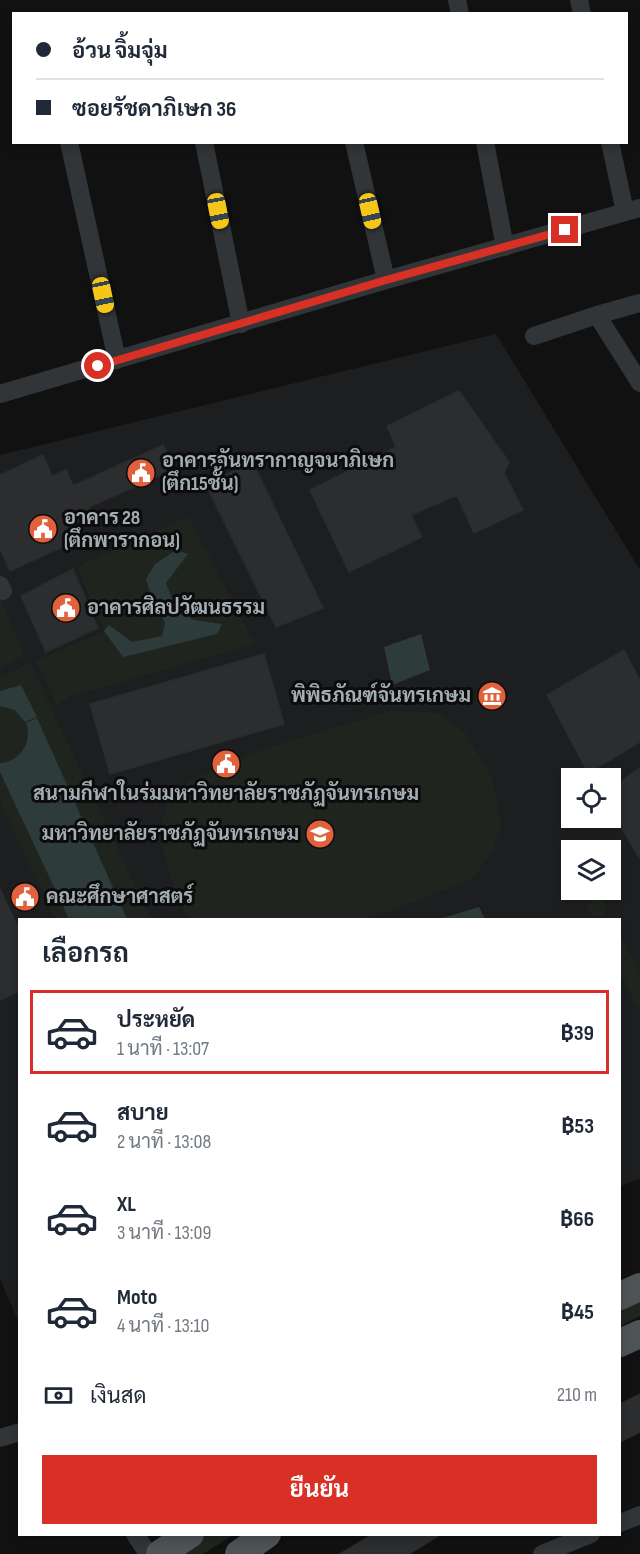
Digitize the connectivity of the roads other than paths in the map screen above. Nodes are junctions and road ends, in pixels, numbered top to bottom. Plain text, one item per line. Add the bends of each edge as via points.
1 (69, 144) edge
2 (204, 144) edge
3 (354, 144) edge
4 (485, 144) edge
5 (611, 144) edge
6 (633, 210) edge
7 (505, 247) junction
8 (386, 280) junction
9 (640, 303) edge
10 (597, 315) junction
11 (241, 324) junction
12 (534, 336) dead end
13 (117, 360) junction
14 (640, 383) edge
15 (0, 394) edge
16 (640, 1287) edge
17 (621, 1296) edge
18 (640, 1334) edge
19 (621, 1343) edge
20 (18, 1433) edge
21 (0, 1438) edge
22 (640, 1515) edge
23 (621, 1523) edge
24 (136, 1536) edge
25 (187, 1536) edge
26 (264, 1536) edge
27 (586, 1536) edge
28 (148, 1554) edge
29 (160, 1554) edge
30 (239, 1554) edge
31 (542, 1554) edge

1 - 13 street
2 - 11 street
3 - 8 street
4 - 7 street
5 - 6 street
6 - 7 street
7 - 8 street
8 - 11 street
9 - 10 street
10 - 12 street
10 - 14 street
11 - 13 street
13 - 15 street
16 - 17 main road
18 - 19 main road
20 - 21 street
22 - 23 street
24 - 28 street
25 - 29 main road
26 - 30 main road
27 - 31 street

